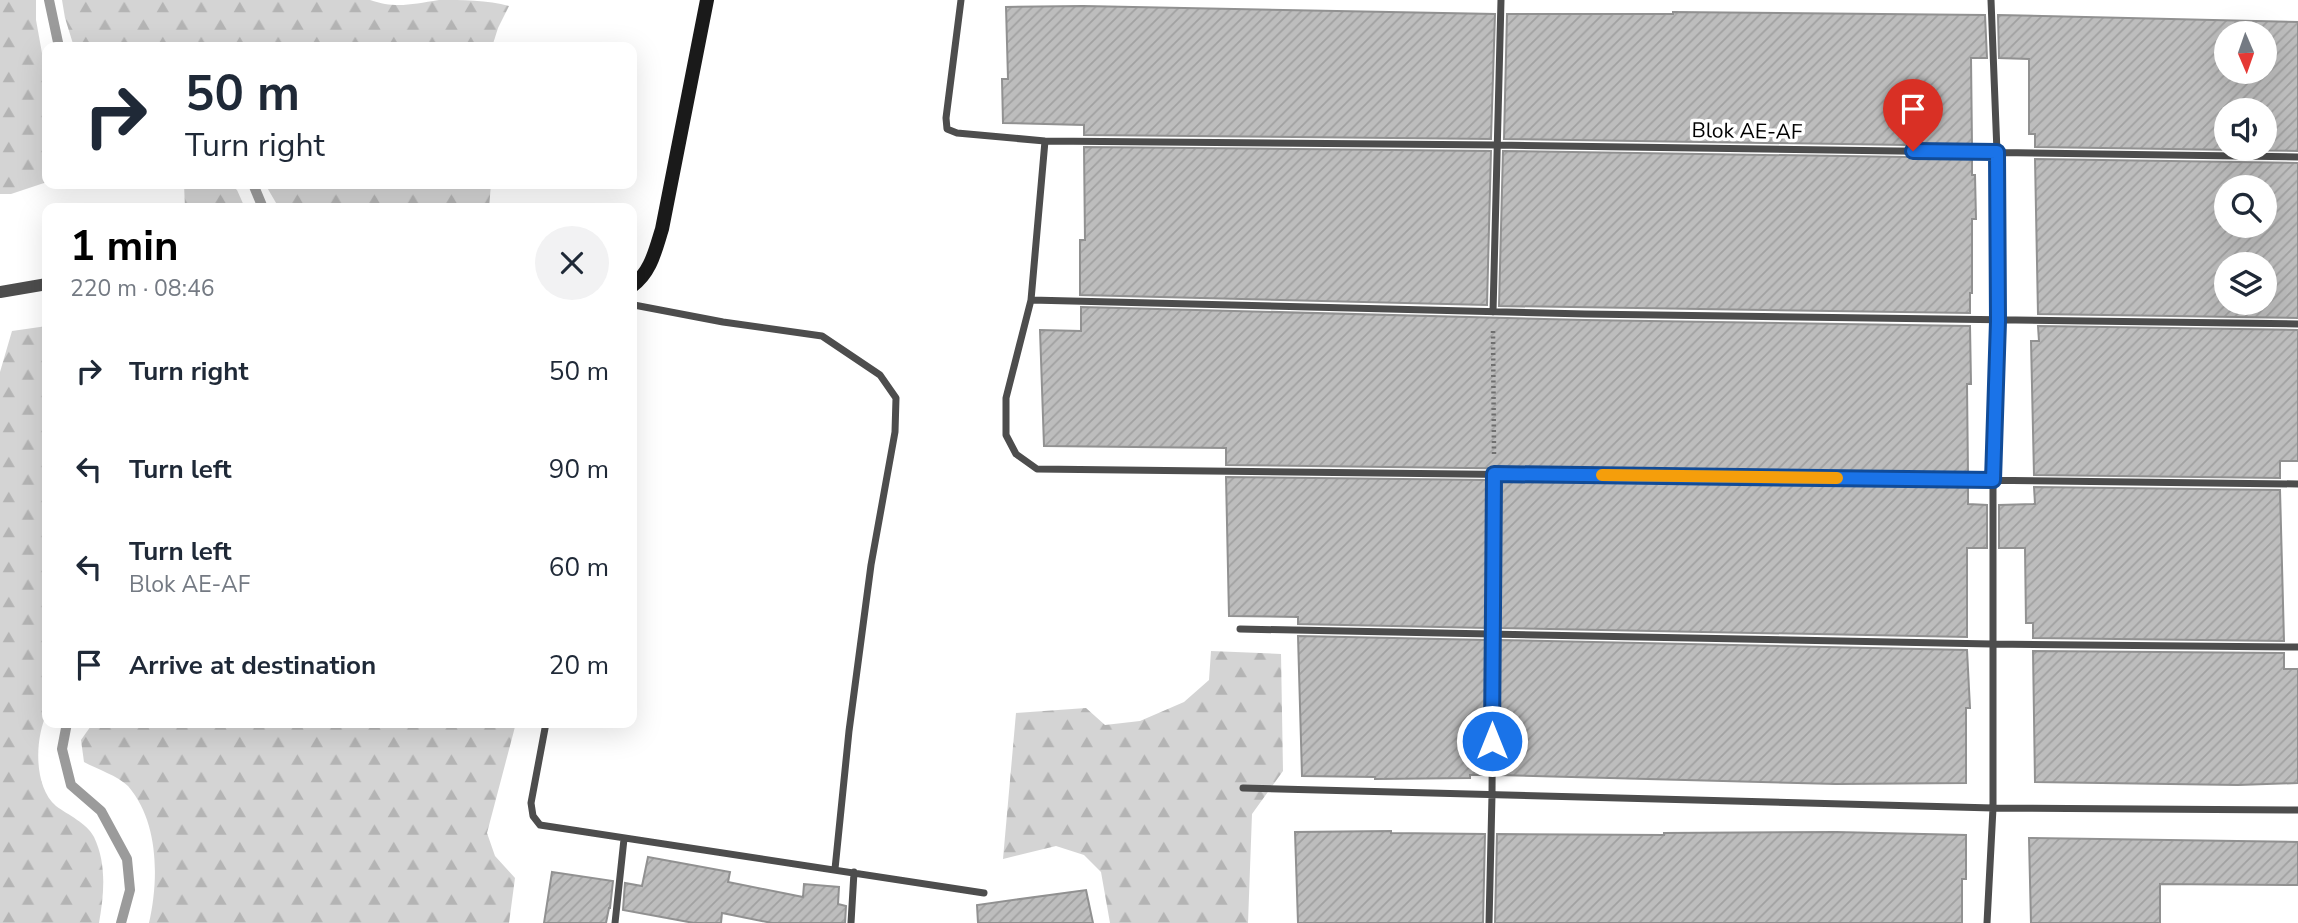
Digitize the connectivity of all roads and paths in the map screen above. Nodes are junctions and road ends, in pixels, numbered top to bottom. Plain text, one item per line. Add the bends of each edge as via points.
1 (707, 0) edge
2 (961, 0) edge
3 (1501, 0) edge
4 (1991, 0) edge
5 (1045, 141) junction
6 (1497, 145) junction
7 (1997, 152) junction
8 (2298, 157) edge
9 (637, 282) edge
10 (42, 285) edge
11 (0, 292) edge
12 (1031, 300) junction
13 (637, 306) edge
14 (1493, 312) junction
15 (1998, 321) junction
16 (2298, 324) edge
17 (1494, 474) junction
18 (1993, 480) junction
19 (2298, 484) edge
20 (1240, 629) dead end
21 (1492, 634) junction
22 (1991, 644) junction
23 (2298, 647) edge
24 (545, 728) edge
25 (1244, 788) dead end
26 (1492, 794) junction
27 (1993, 807) junction
28 (2298, 810) edge
29 (624, 839) junction
30 (835, 869) junction
31 (854, 872) junction
32 (984, 893) dead end
33 (615, 923) edge
34 (851, 923) edge
35 (1489, 923) edge
36 (1987, 923) edge

1 - 9 main road via 662,229 652,260
2 - 5 street, Blok AE-AF via 947,129
3 - 6 street
4 - 7 street
5 - 6 street, Blok AE-AF
5 - 12 street
6 - 7 street, Blok AE-AF
6 - 14 street
7 - 8 street, Blok AE-AF
7 - 15 street
10 - 11 street
12 - 14 street
12 - 17 street via 1006,398 1006,435 1016,454 1037,470
13 - 30 street via 821,336 880,375 896,398 895,432 851,717
14 - 15 street
14 - 17 path
15 - 16 street
15 - 18 street
17 - 18 street
17 - 21 street
18 - 19 street
18 - 22 street
20 - 21 street
21 - 22 street
21 - 26 street
22 - 23 street
22 - 27 street
24 - 29 street via 531,803 533,816 540,825
25 - 26 street
26 - 27 street
26 - 35 street
27 - 28 street
27 - 36 street
29 - 30 street
29 - 33 street
30 - 31 street
31 - 32 street
31 - 34 street

